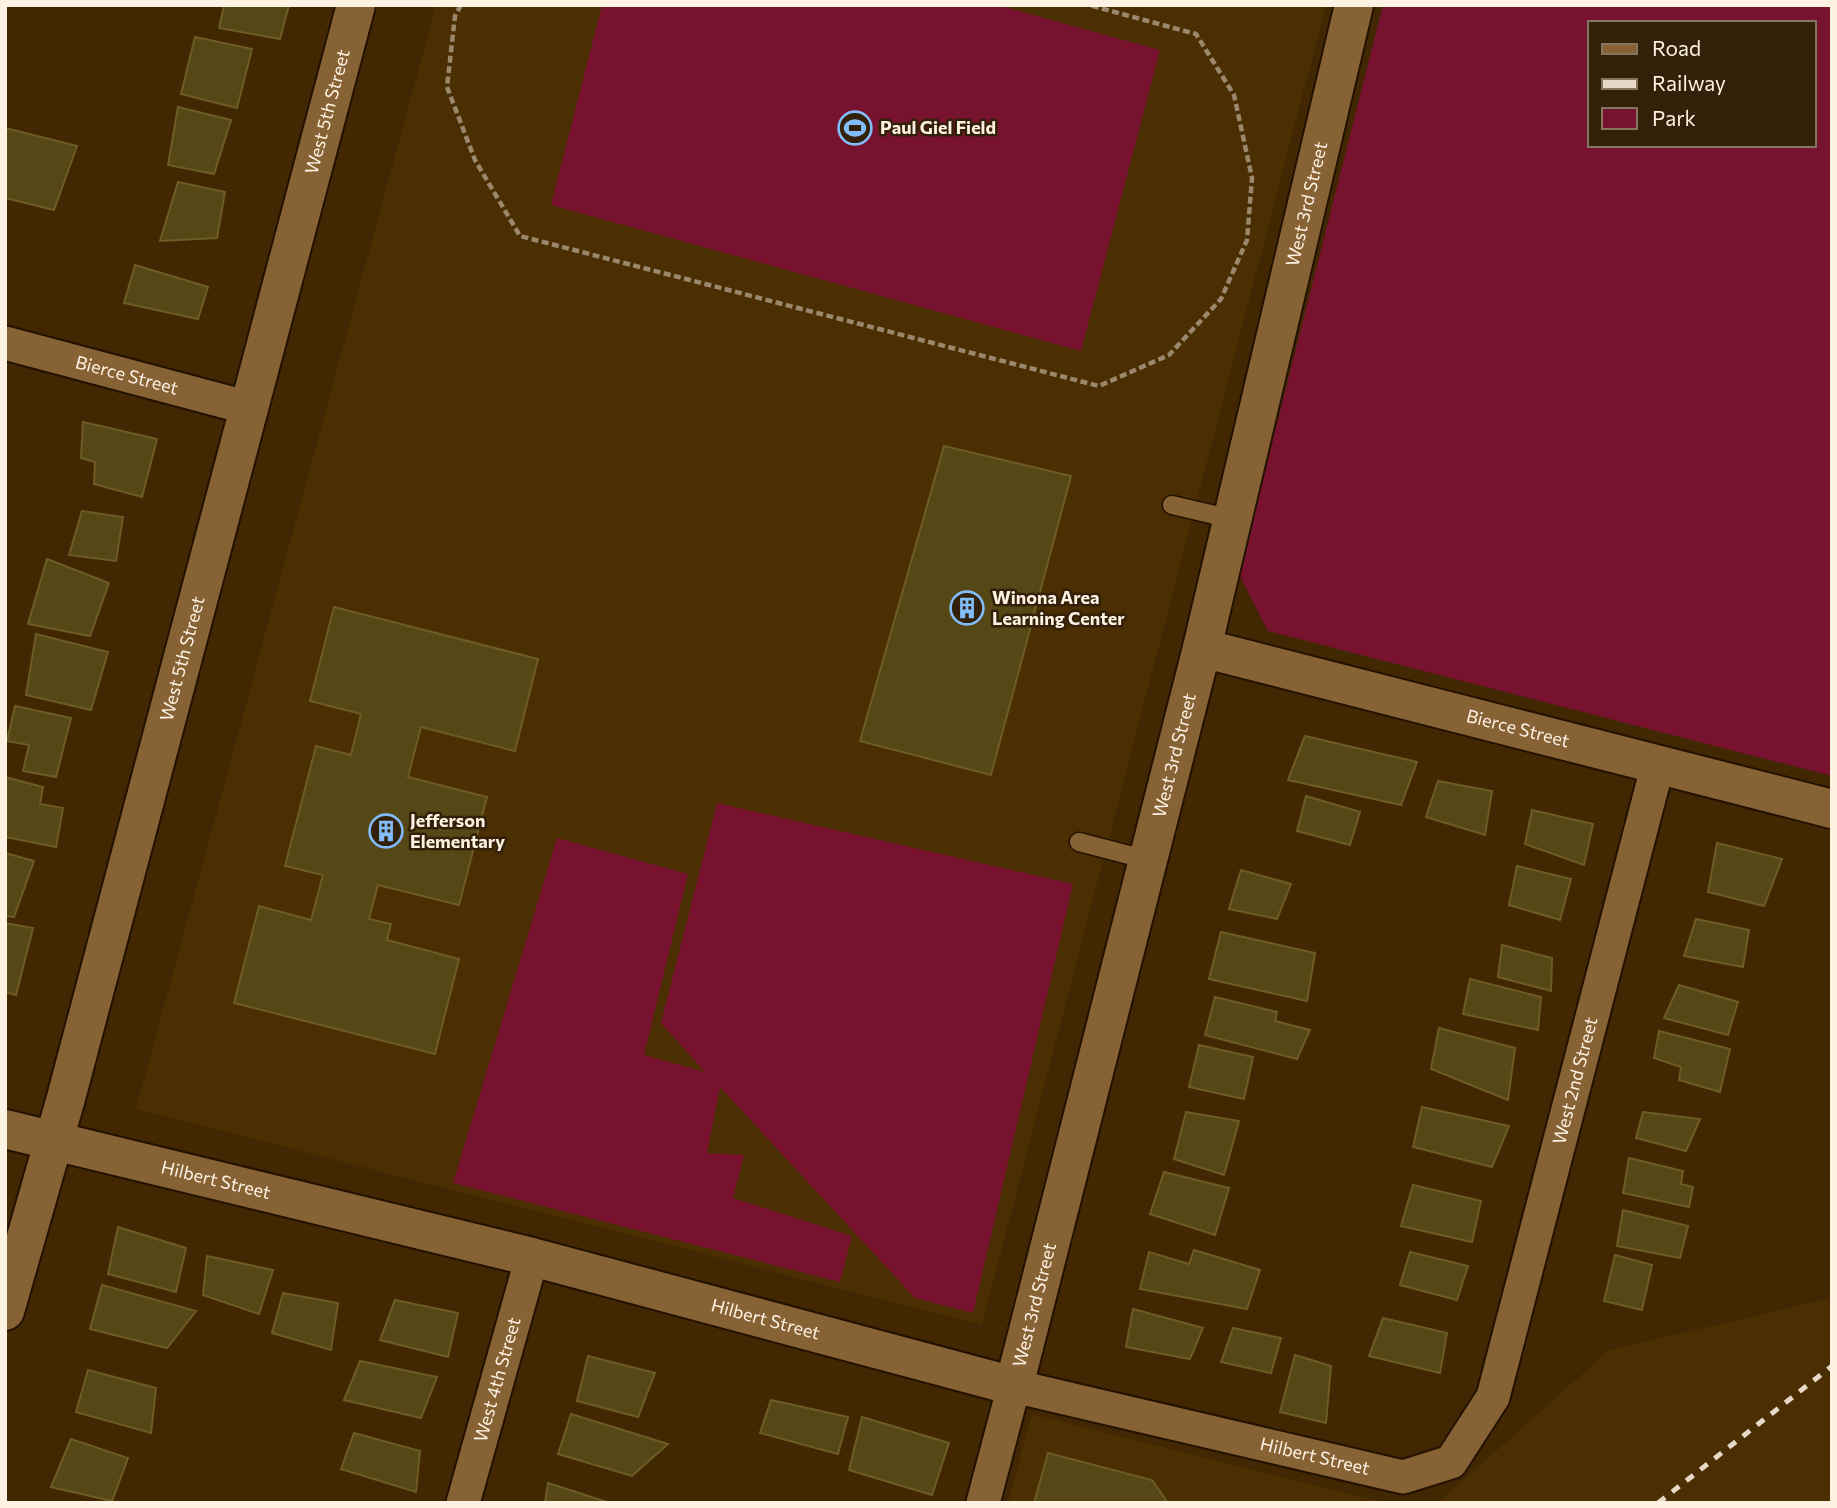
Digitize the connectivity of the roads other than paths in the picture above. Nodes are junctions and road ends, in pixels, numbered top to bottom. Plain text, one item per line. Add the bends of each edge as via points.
1 (356, 5) edge
2 (1353, 5) edge
3 (5, 343) edge
4 (249, 408) junction
5 (1172, 505) dead end
6 (1232, 519) junction
7 (1202, 648) junction
8 (1658, 764) junction
9 (1832, 809) edge
10 (1079, 842) dead end
11 (1148, 860) junction
12 (5, 1129) edge
13 (54, 1142) junction
14 (532, 1257) junction
15 (5, 1311) edge
16 (1014, 1386) junction
17 (1493, 1397) joint
18 (463, 1503) edge
19 (982, 1503) edge

1 - 4 street, West 5th Street
2 - 6 street, West 3rd Street
3 - 4 street, Bierce Street
4 - 13 street, West 5th Street
5 - 6 lane
6 - 7 street, West 3rd Street
7 - 8 street, Bierce Street
7 - 11 street, West 3rd Street
8 - 9 street, Bierce Street
8 - 17 street, West 2nd Street
10 - 11 lane
11 - 16 street, West 3rd Street
12 - 13 street, Hilbert Street
13 - 14 street, Hilbert Street
13 - 15 street, West 5th Street
14 - 16 street, Hilbert Street
14 - 18 street, West 4th Street
16 - 17 street, Hilbert Street via 1403,1477 1451,1462
16 - 19 street, West 3rd Street

